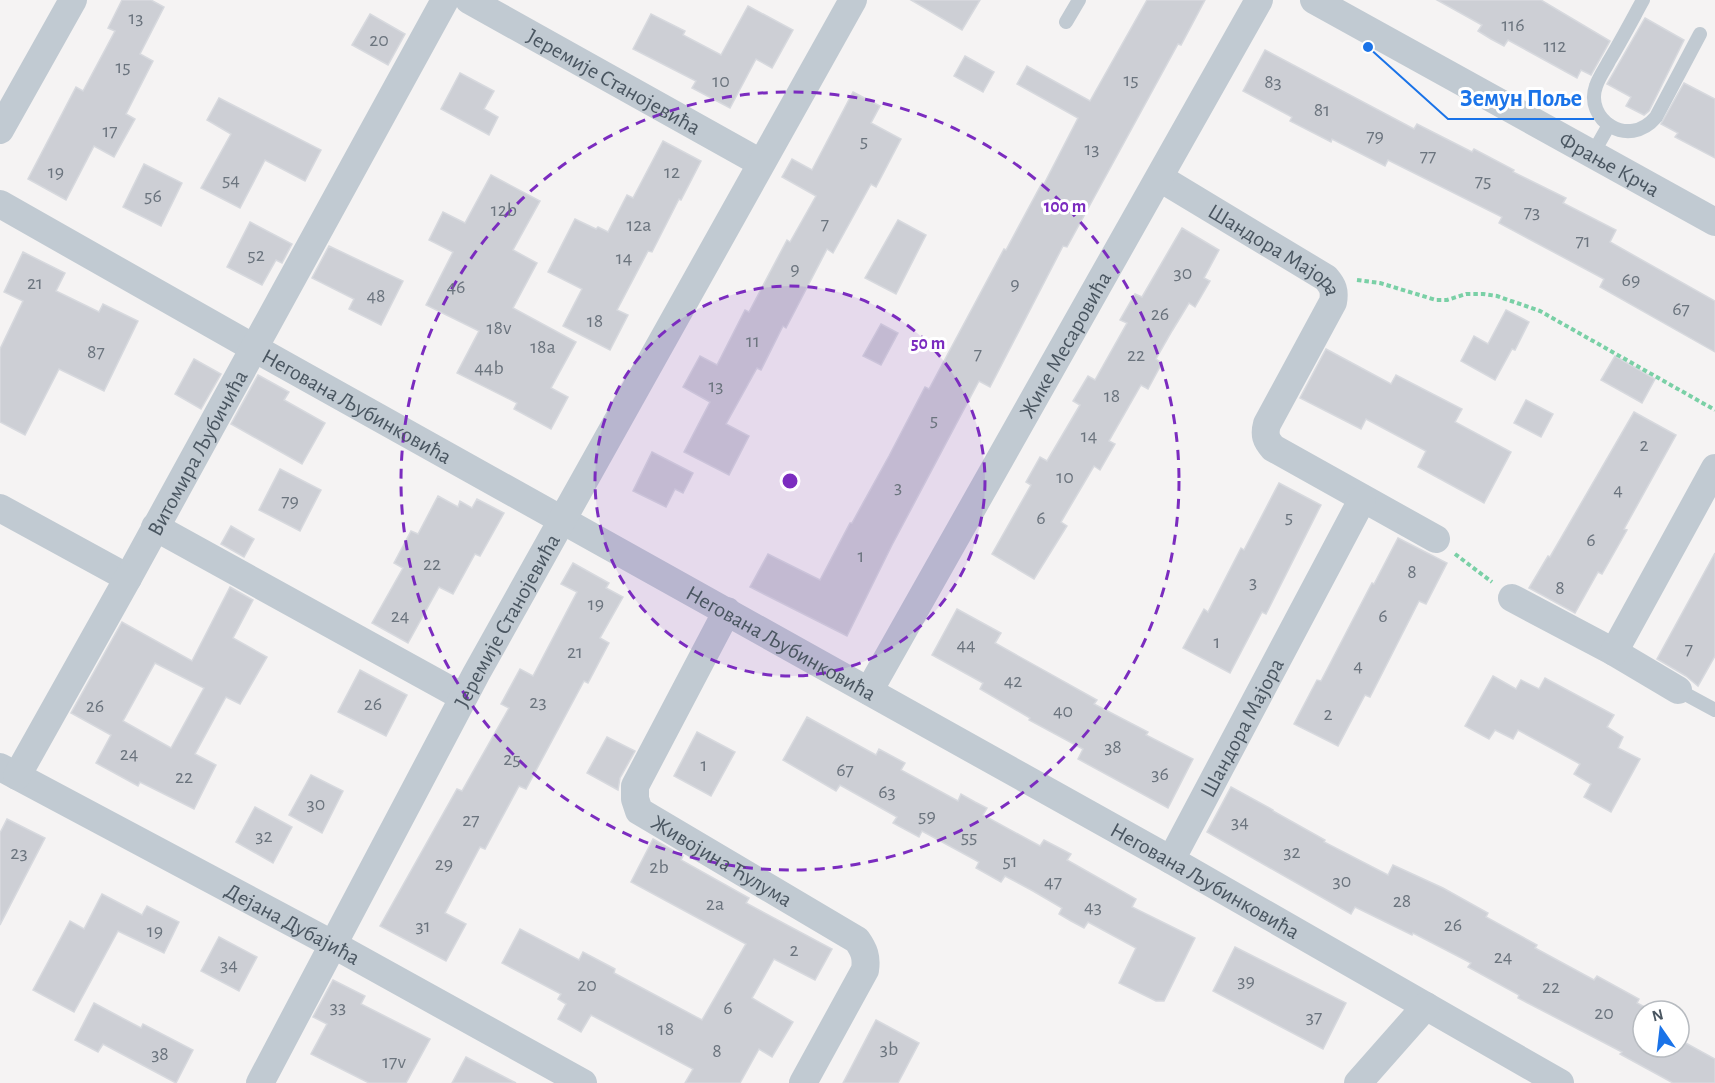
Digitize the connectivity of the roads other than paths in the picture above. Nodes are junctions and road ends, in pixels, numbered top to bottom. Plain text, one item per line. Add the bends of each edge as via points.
1 (73, 0) edge
2 (445, 0) edge
3 (469, 0) edge
4 (853, 0) edge
5 (1079, 0) edge
6 (1259, 0) edge
7 (1314, 0) edge
8 (1643, 0) edge
9 (1066, 22) dead end
10 (1700, 34) dead end
11 (1609, 125) junction
12 (0, 130) edge
13 (1592, 155) junction
14 (761, 163) junction
15 (1160, 178) junction
16 (0, 204) edge
17 (1715, 222) edge
18 (254, 348) junction
19 (1715, 468) edge
20 (1362, 500) junction
21 (0, 508) edge
22 (561, 520) junction
23 (155, 527) junction
24 (1436, 539) road end
25 (128, 578) junction
26 (1512, 598) road end
27 (727, 611) junction
28 (1614, 652) junction
29 (1678, 690) joint
30 (869, 691) junction
31 (463, 697) junction
32 (1715, 710) edge
33 (8, 772) edge
34 (1171, 860) junction
35 (334, 945) junction
36 (1426, 1006) junction
37 (260, 1083) edge
38 (583, 1083) edge
39 (803, 1083) edge
40 (1359, 1083) edge
41 (1560, 1083) edge

1 - 12 street
2 - 18 street, Витомира Љубичића
3 - 14 street, Јеремије Станојевића
4 - 14 street, Јеремије Станојевића
5 - 9 lane
6 - 15 street, Жике Месаровића
7 - 13 street, Фрање Крча
8 - 11 lane via 1595,87 1595,104
10 - 11 lane via 1648,127 1636,132 1620,131
11 - 13 lane
13 - 17 street, Фрање Крча
14 - 22 street, Јеремије Станојевића
15 - 20 street, Шандора Мајора via 1326,278 1333,286 1334,302 1265,432 1273,448
15 - 30 street, Жике Месаровића
16 - 18 street, Негована Љубинковића
18 - 22 street, Негована Љубинковића
18 - 23 street, Витомира Љубичића
19 - 28 street
20 - 24 street, Шандора Мајора
20 - 34 street, Шандора Мајора
21 - 25 street
22 - 27 street, Негована Љубинковића
22 - 31 street, Јеремије Станојевића
23 - 25 street, Витомира Љубичића
23 - 31 street
25 - 33 street, Витомира Љубичића
26 - 28 street
27 - 30 street, Негована Љубинковића
27 - 39 street, Живојина Ћулума via 635,786 635,799 639,811 857,940 862,948 865,969
28 - 29 street
29 - 32 lane
30 - 34 street, Негована Љубинковића
31 - 35 street, Јеремије Станојевића
33 - 35 street, Дејана Дубајића
34 - 36 street, Негована Љубинковића
35 - 37 street, Јеремије Станојевића
35 - 38 street, Дејана Дубајића
36 - 40 street
36 - 41 street, Негована Љубинковића

